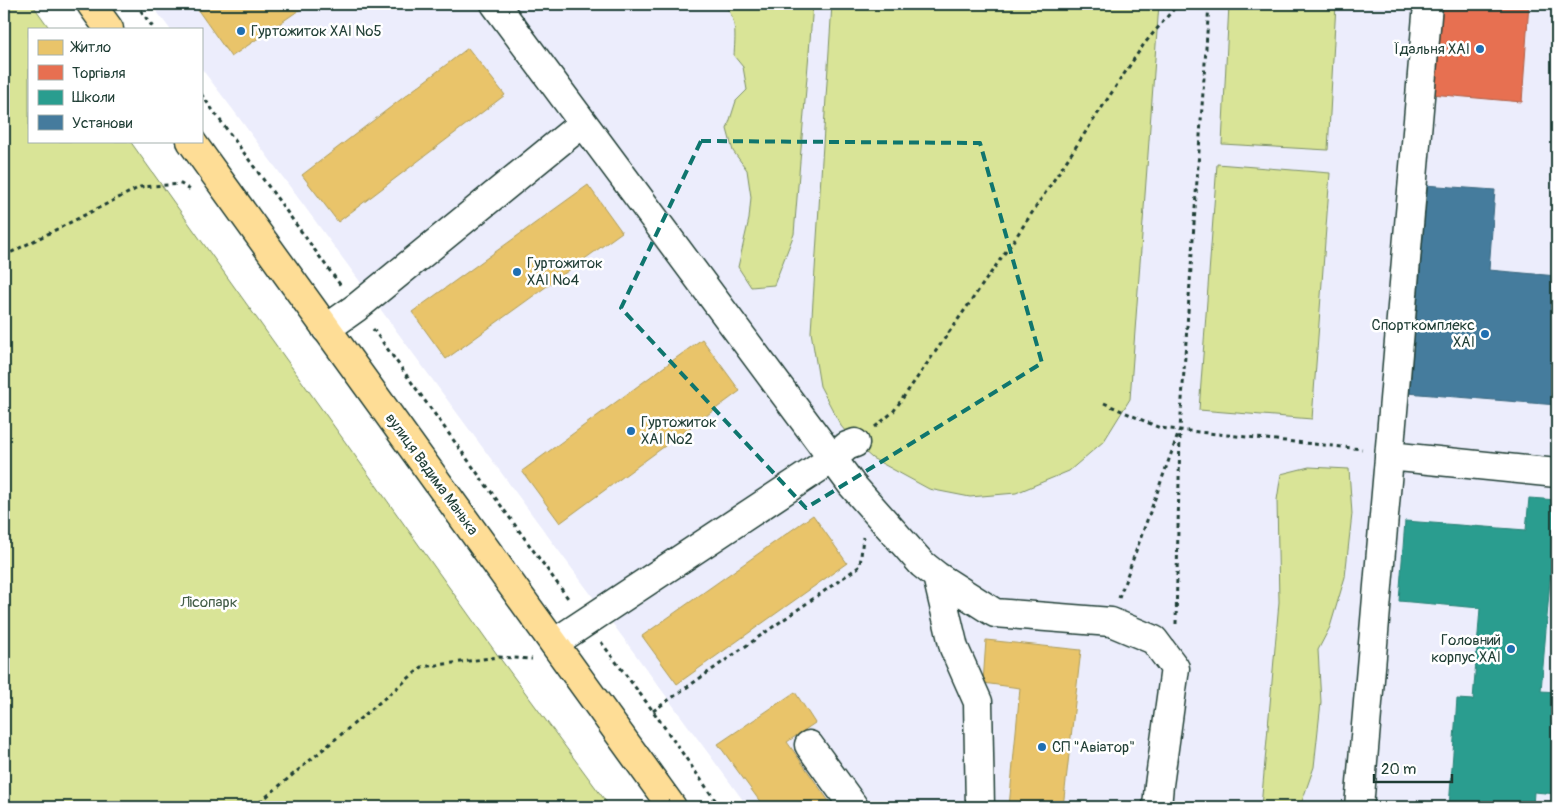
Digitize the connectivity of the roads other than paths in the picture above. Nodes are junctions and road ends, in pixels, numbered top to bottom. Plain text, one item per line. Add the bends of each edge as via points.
1 (91, 4) edge
2 (495, 4) edge
3 (1428, 4) edge
4 (109, 28) edge
5 (583, 123) junction
6 (192, 142) edge
7 (326, 329) junction
8 (855, 443) road end
9 (1389, 456) junction
10 (832, 459) junction
11 (1557, 473) edge
12 (936, 576) junction
13 (554, 643) junction
14 (809, 745) dead end
15 (672, 807) edge
16 (854, 807) edge
17 (980, 807) edge
18 (1157, 807) edge
19 (1359, 807) edge

1 - 4 main road
2 - 5 lane
3 - 9 lane
5 - 7 lane
5 - 10 lane
6 - 7 main road, вулиця Вадима Манька
7 - 13 main road, вулиця Вадима Манька
8 - 10 lane
9 - 11 lane
9 - 19 lane
10 - 12 lane via 866,502
10 - 13 lane
12 - 17 lane via 954,648 978,702
12 - 18 lane via 995,613 1111,622 1154,640 1175,668
13 - 15 main road, вулиця Вадима Манька
14 - 16 lane

